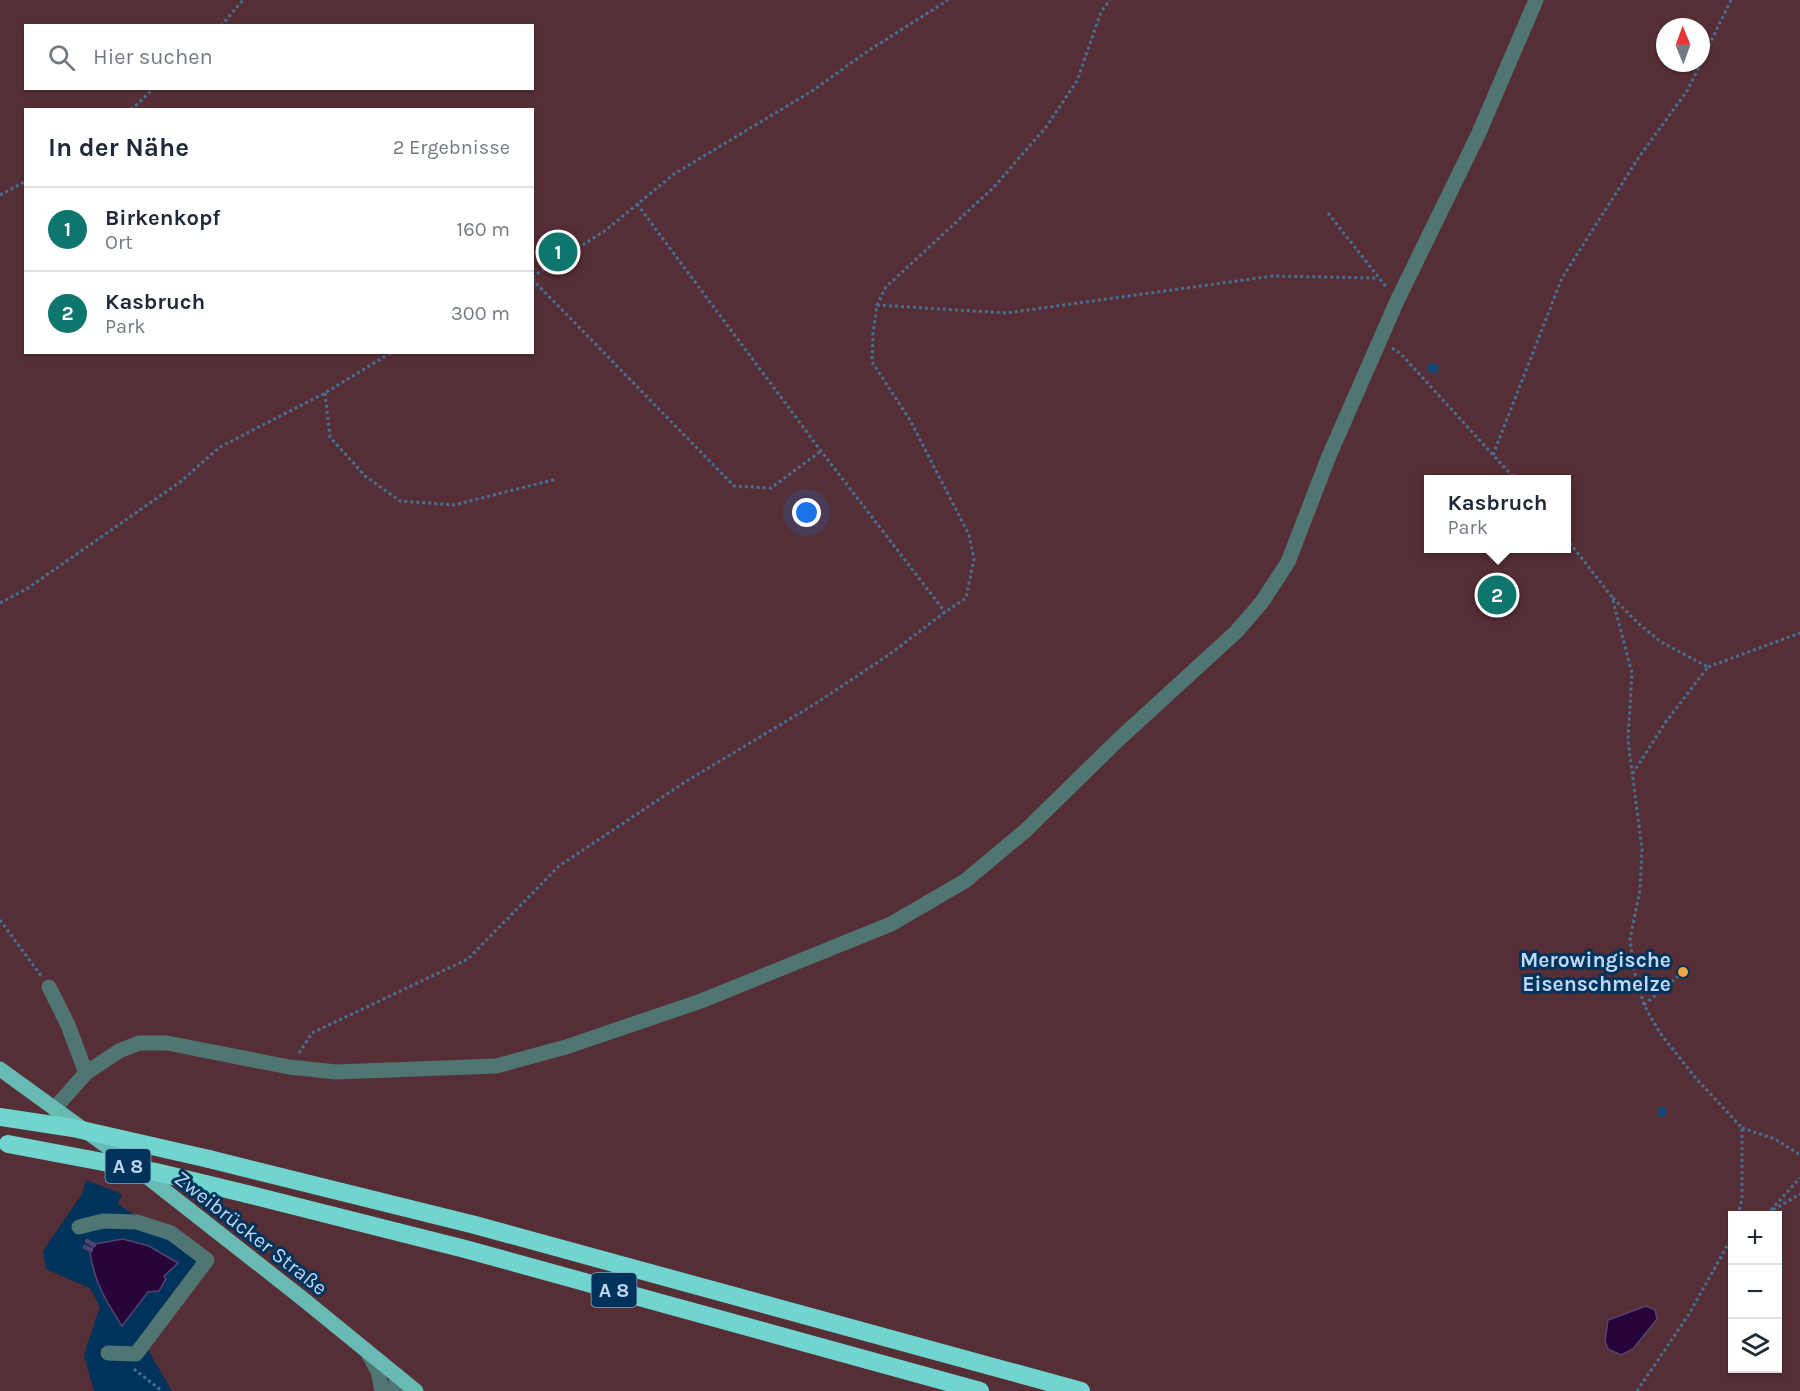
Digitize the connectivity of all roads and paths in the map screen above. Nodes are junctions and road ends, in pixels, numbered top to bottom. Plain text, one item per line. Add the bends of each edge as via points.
1 (243, 0) edge
2 (948, 0) edge
3 (1110, 0) edge
4 (1536, 0) edge
5 (1731, 0) edge
6 (223, 24) edge
7 (1710, 44) edge
8 (1696, 72) edge
9 (152, 90) edge
10 (133, 108) edge
11 (24, 182) edge
12 (0, 195) edge
13 (637, 204) junction
14 (1328, 213) dead end
15 (534, 277) edge
16 (1378, 278) junction
17 (534, 280) edge
18 (1397, 301) junction
19 (877, 305) junction
20 (1380, 340) junction
21 (389, 354) edge
22 (325, 393) junction
23 (821, 451) junction
24 (1493, 455) junction
25 (1511, 475) edge
26 (557, 479) dead end
27 (1571, 544) edge
28 (1612, 597) junction
29 (0, 603) edge
30 (945, 612) junction
31 (1800, 633) edge
32 (1708, 667) junction
33 (1632, 775) junction
34 (0, 921) edge
35 (1683, 972) dead end
36 (49, 987) joint
37 (1644, 1005) junction
38 (289, 1067) junction
39 (0, 1069) edge
40 (86, 1073) junction
41 (54, 1110) junction
42 (0, 1117) edge
43 (1742, 1128) junction
44 (4, 1144) edge
45 (1800, 1155) edge
46 (1800, 1178) edge
47 (1800, 1194) edge
48 (1771, 1210) joint
49 (1739, 1211) edge
50 (79, 1227) dead end
51 (1728, 1244) edge
52 (108, 1353) dead end
53 (368, 1353) junction
54 (396, 1383) edge
55 (381, 1391) edge
56 (416, 1391) edge
57 (980, 1391) edge
58 (1081, 1391) edge
59 (1637, 1391) edge

1 - 6 path
2 - 13 path via 812,91 674,174
3 - 19 path via 1101,12 1077,81 1046,127 994,187 886,287
4 - 18 lane via 1478,135
5 - 7 path
8 - 24 path via 1562,278
9 - 10 path
11 - 12 path
13 - 15 path via 606,230
13 - 23 path
14 - 16 path
16 - 18 path
16 - 19 path via 1273,276 1006,313
17 - 23 path via 734,486 771,488
18 - 20 lane
19 - 30 path via 872,362 910,420 969,535 974,559 966,598
20 - 24 path via 1401,354
20 - 38 lane via 1288,562 1262,602 1236,632 1025,831 965,881 891,924 701,1001 566,1047 496,1066 336,1072
21 - 22 path
22 - 26 path via 330,437 365,476 400,501 454,505
22 - 29 path via 220,447 180,482 28,588
23 - 30 path
24 - 25 path
27 - 28 path
28 - 32 path via 1661,642
28 - 33 path via 1632,673 1628,740
30 - 38 path via 818,702 685,782 559,866 468,959 312,1033
31 - 32 path
32 - 33 path
33 - 37 path via 1642,849 1640,891 1630,939
34 - 36 path
35 - 37 path
36 - 40 lane
37 - 43 path via 1660,1033 1694,1076
38 - 40 lane via 167,1043 139,1043
39 - 41 main road, Zweibrücker Straße
40 - 41 lane
41 - 53 main road, Zweibrücker Straße via 146,1176
42 - 58 highway, A 8, bridge via 72,1128 475,1225
43 - 45 path via 1775,1139
43 - 49 path
44 - 57 highway, A 8, bridge via 156,1172 465,1249
46 - 48 path
47 - 48 path
50 - 52 lane via 103,1221 137,1222 171,1233 207,1260 136,1354
51 - 59 path via 1689,1314
53 - 54 main road, Zweibrücker Straße
53 - 55 lane via 378,1371
54 - 56 main road, Zweibrücker Straße

